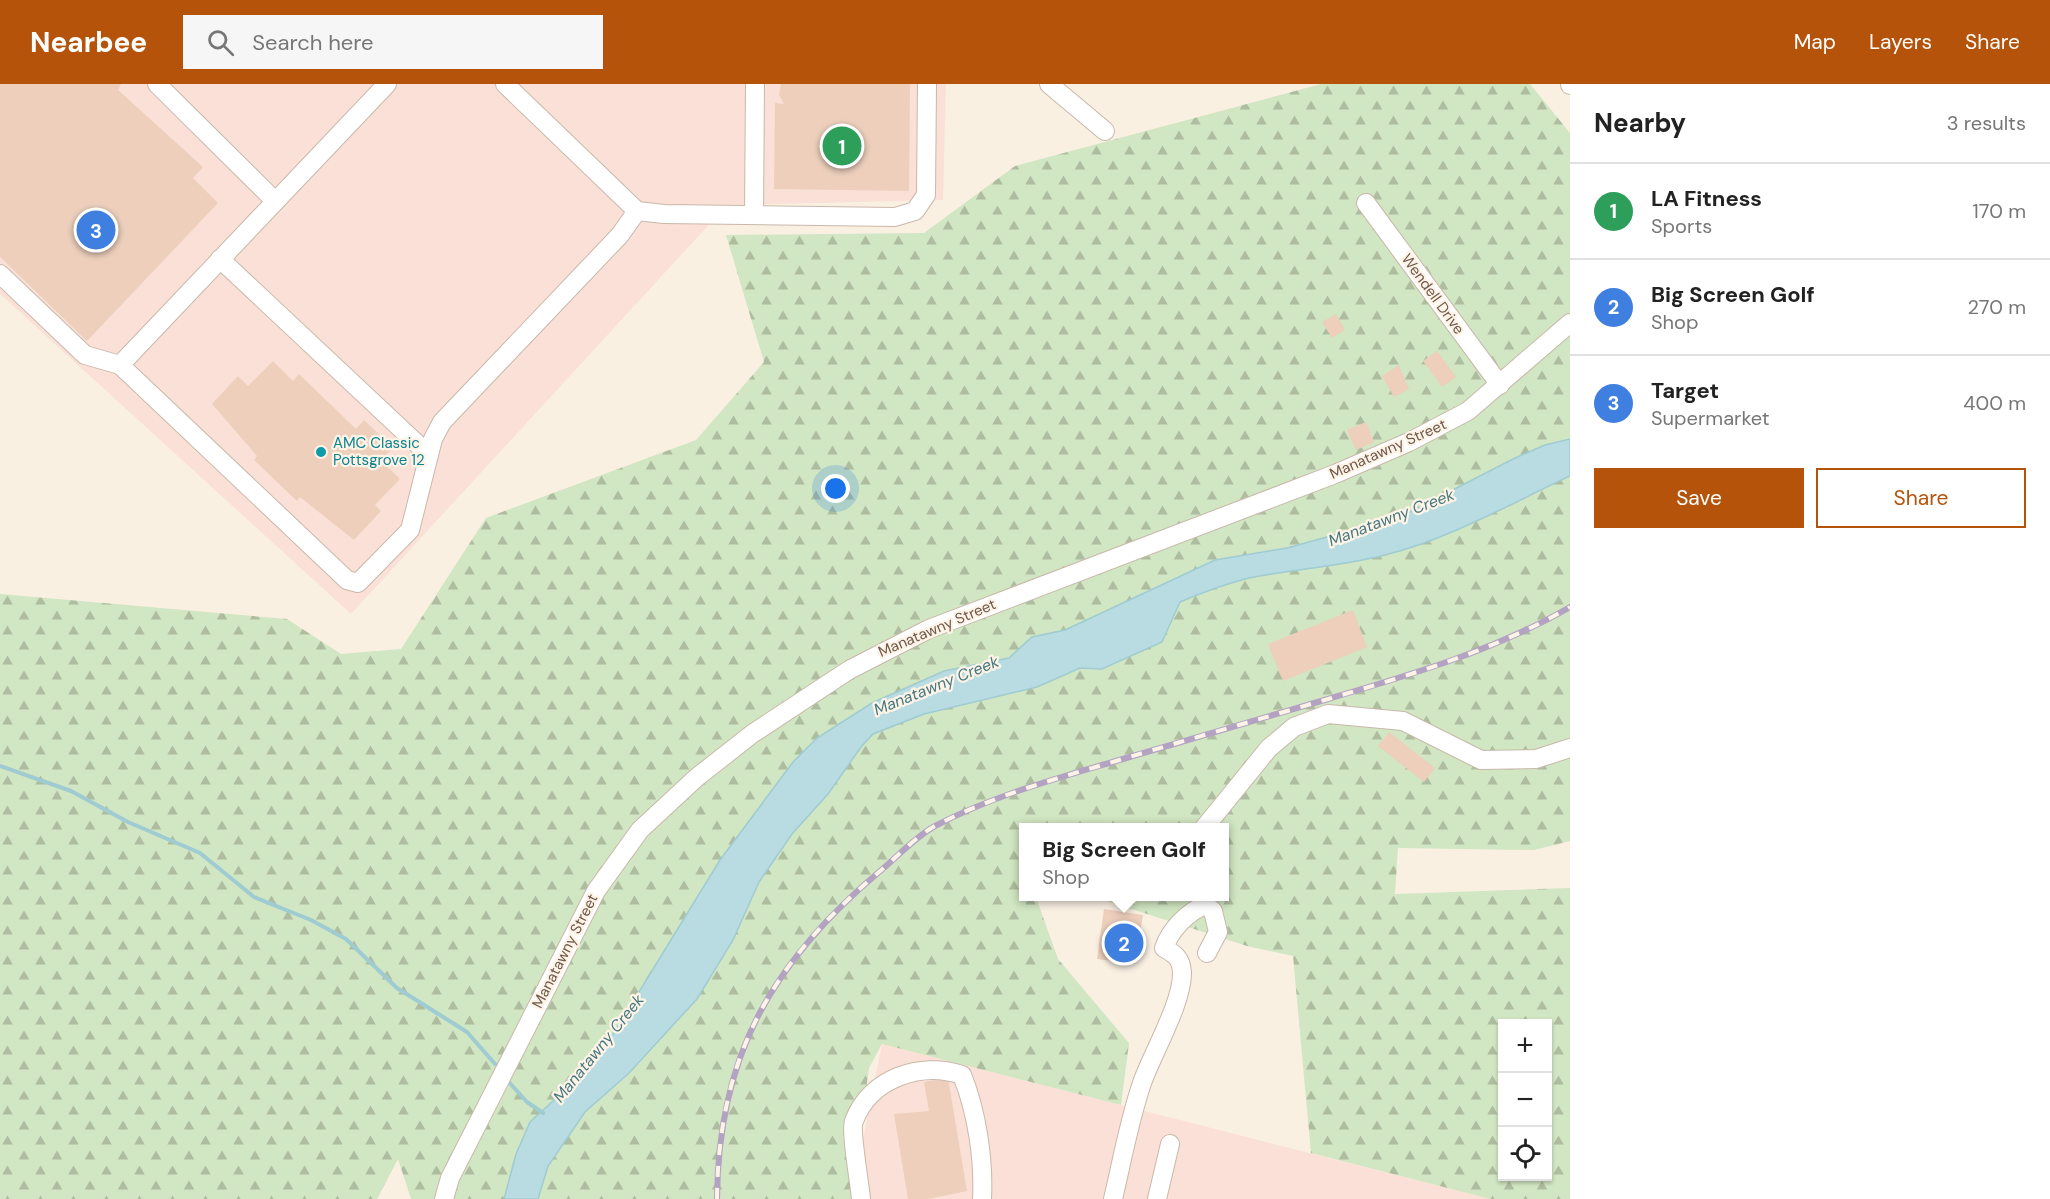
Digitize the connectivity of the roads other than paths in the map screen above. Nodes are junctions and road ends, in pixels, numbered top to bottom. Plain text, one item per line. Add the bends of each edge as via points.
1 (157, 84) edge
2 (387, 84) edge
3 (505, 84) edge
4 (755, 84) edge
5 (927, 84) edge
6 (1049, 84) edge
7 (1105, 131) dead end
8 (275, 201) junction
9 (1366, 203) dead end
10 (637, 211) junction
11 (754, 214) junction
12 (220, 259) junction
13 (0, 274) edge
14 (1570, 323) edge
15 (120, 365) junction
16 (1500, 385) junction
17 (429, 455) junction
18 (1570, 748) edge
19 (1208, 823) edge
20 (1208, 953) dead end
21 (1170, 1144) dead end
22 (444, 1199) edge
23 (861, 1199) edge
24 (982, 1199) edge
25 (1113, 1199) edge
26 (1156, 1199) edge

1 - 8 street
2 - 8 street
3 - 10 street
4 - 11 street
5 - 11 street via 926,195 915,211 895,217
6 - 7 street
8 - 12 street
9 - 16 street, Wendell Drive
10 - 11 street
10 - 17 street via 620,235 442,422
12 - 15 street
12 - 17 street
13 - 15 street via 85,355
14 - 16 street, Manatawny Street
15 - 17 street via 347,580 358,583 410,530
16 - 22 street, Manatawny Street via 1440,428 1370,459 911,637 849,670 752,734 696,778 640,830 596,891 450,1178
18 - 19 street via 1536,759 1481,760 1403,721 1328,714 1294,727 1269,748
20 - 25 street via 1218,932 1213,911 1206,905 1183,920 1164,948 1176,954 1182,973 1167,1028 1142,1083
21 - 26 street
23 - 24 street via 852,1122 867,1099 891,1080 933,1068 962,1075 969,1093 983,1180

